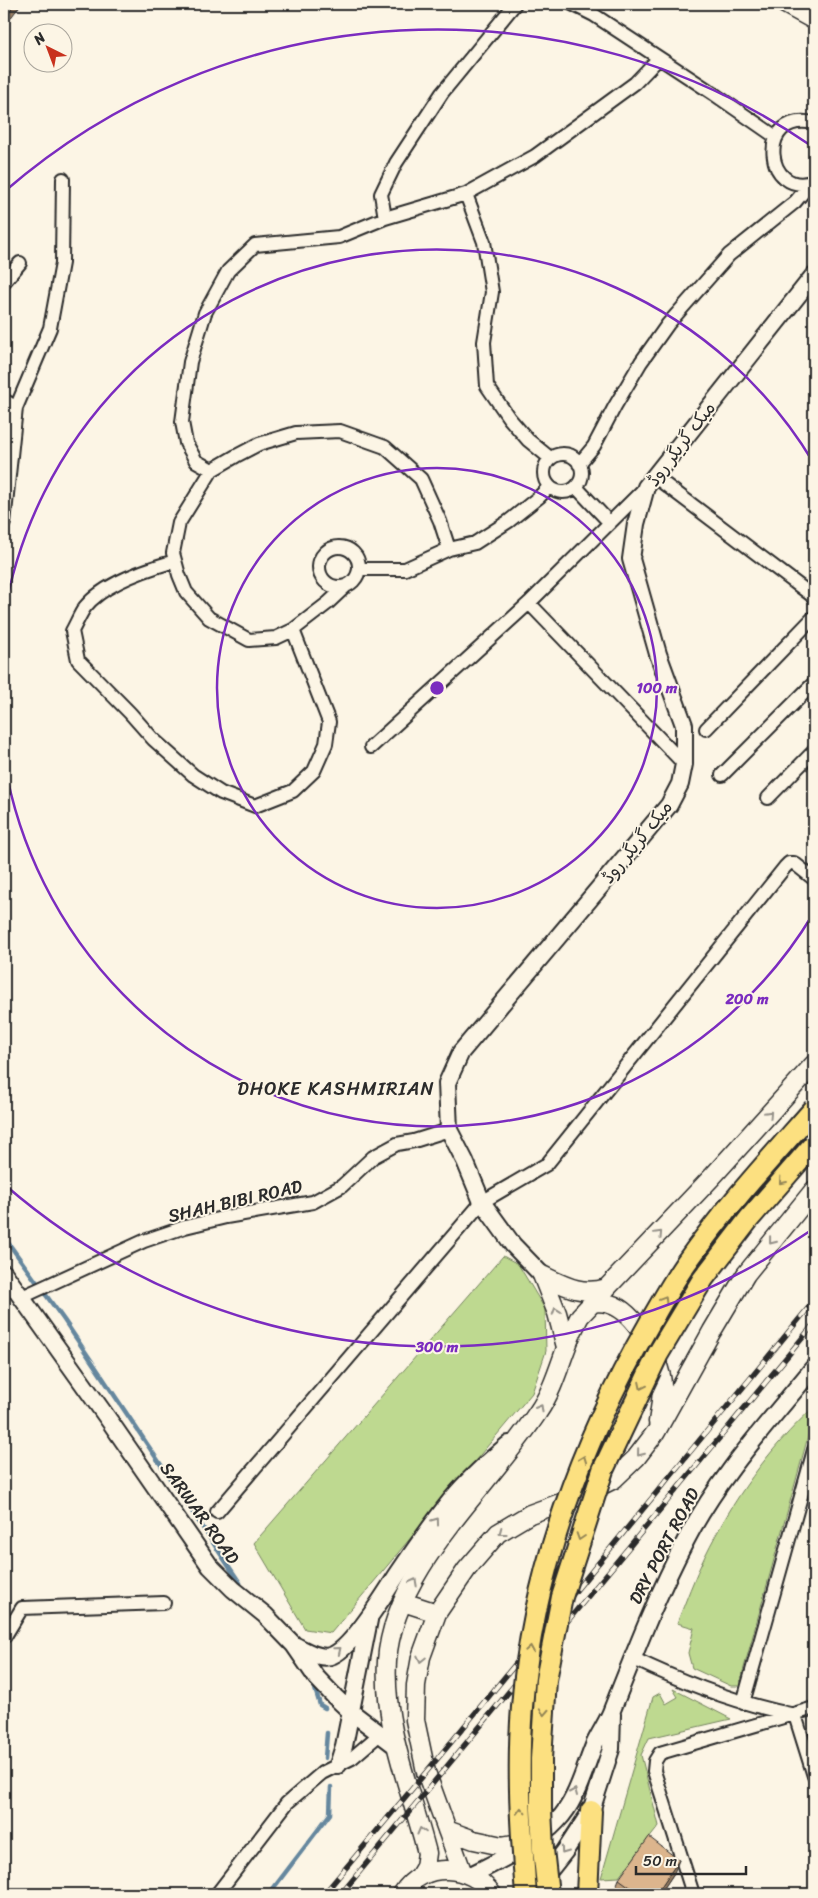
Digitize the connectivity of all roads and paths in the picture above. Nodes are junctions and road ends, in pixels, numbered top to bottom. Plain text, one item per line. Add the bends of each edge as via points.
1 (515, 4) edge
2 (572, 4) edge
3 (785, 4) edge
4 (814, 20) edge
5 (659, 58) junction
6 (814, 123) edge
7 (776, 137) junction
8 (63, 179) dead end
9 (813, 182) edge
10 (466, 194) junction
11 (385, 218) junction
12 (20, 262) dead end
13 (814, 275) edge
14 (4, 282) edge
15 (4, 400) edge
16 (16, 408) junction
17 (550, 458) junction
18 (580, 464) junction
19 (212, 470) junction
20 (650, 482) junction
21 (548, 487) junction
22 (576, 487) junction
23 (4, 523) edge
24 (610, 523) junction
25 (449, 549) junction
26 (175, 561) junction
27 (359, 569) junction
28 (344, 587) junction
29 (814, 596) edge
30 (530, 603) junction
31 (814, 618) edge
32 (293, 630) junction
33 (814, 683) edge
34 (706, 729) dead end
35 (370, 748) dead end
36 (814, 751) edge
37 (684, 764) junction
38 (722, 775) dead end
39 (768, 798) dead end
40 (814, 879) edge
41 (814, 1064) edge
42 (814, 1109) edge
43 (449, 1130) junction
44 (814, 1144) edge
45 (814, 1190) edge
46 (482, 1202) junction
47 (4, 1273) edge
48 (542, 1275) junction
49 (608, 1288) junction
50 (13, 1292) edge
51 (592, 1303) junction
52 (566, 1348) junction
53 (814, 1367) edge
54 (527, 1429) junction
55 (656, 1432) junction
56 (814, 1450) edge
57 (217, 1512) dead end
58 (403, 1602) junction
59 (164, 1603) dead end
60 (437, 1613) junction
61 (370, 1615) junction
62 (4, 1635) edge
63 (294, 1645) junction
64 (632, 1658) junction
65 (743, 1703) junction
66 (814, 1708) edge
67 (350, 1711) junction
68 (612, 1712) junction
69 (795, 1715) junction
70 (380, 1734) junction
71 (396, 1746) junction
72 (338, 1765) junction
73 (814, 1776) edge
74 (591, 1811) junction
75 (447, 1830) junction
76 (532, 1841) junction
77 (466, 1873) junction
78 (419, 1877) junction
79 (217, 1894) edge
80 (402, 1894) edge
81 (492, 1894) edge
82 (526, 1894) edge
83 (531, 1894) edge
84 (548, 1894) edge
85 (587, 1894) edge
86 (693, 1894) edge

1 - 11 street via 442,93 396,163 381,194
2 - 5 street
3 - 4 main road
5 - 7 street
5 - 10 street via 635,83 535,156
6 - 7 street via 797,122
7 - 9 street via 773,157 782,176 801,184
8 - 16 street via 62,264 50,328
9 - 18 street via 794,202 729,255 680,310 641,362 594,446
10 - 11 street
10 - 17 street via 484,242 492,292 484,342 487,386 528,440
11 - 19 street via 339,237 255,245 228,271 202,322 190,362 182,422 186,443 196,461
12 - 14 street
13 - 20 street, میک گریگر روڈ
15 - 16 street
16 - 23 street
17 - 18 street via 563,454 575,458
17 - 21 street via 544,470
18 - 22 street via 582,476
19 - 25 street via 260,444 296,433 340,432 385,447 421,479
19 - 26 street via 179,523 173,553
20 - 24 street
20 - 29 street
20 - 37 street, میک گریگر روڈ via 636,524 631,559 658,654 684,725
21 - 22 street via 565,492
21 - 25 street via 509,521 475,543
22 - 24 street
24 - 30 street
25 - 27 street via 405,569
26 - 32 street via 186,592 209,618 249,640 276,638
26 - 32 street via 110,586 86,606 72,631 78,660 152,739 193,775 221,793 254,806 292,792 314,771 326,744 329,722
27 - 28 street via 354,580
27 - 28 street via 356,556 345,548 331,548 321,557 318,570 321,577 331,586
28 - 32 street
30 - 35 street
30 - 37 street
31 - 34 street
33 - 38 street
36 - 39 street
37 - 43 street, میک گریگر روڈ via 680,784 669,805 461,1052 446,1083
40 - 46 street via 794,863 789,863 547,1164
49 -> 41 main road
82 -> 42 main road, bridge via 520,1754 526,1668 540,1595 568,1498 621,1377 685,1264 736,1197
43 - 46 street, میک گریگر روڈ
43 - 50 street, SHAH BIBI ROAD via 397,1144 372,1157 342,1186 313,1202 185,1227
44 -> 84 main road, bridge via 749,1219 704,1279 658,1354 602,1470 562,1597 546,1680 541,1809
45 -> 55 main road via 746,1274
46 - 48 street, میک گریگر روڈ via 513,1245
46 - 57 street
47 - 50 street, SARWAR ROAD
48 - 49 main road, میک گریگر روڈ via 567,1287 588,1292
52 -> 48 main road, میک گریگر روڈ
49 - 51 main road
50 - 63 street, SARWAR ROAD via 210,1566
51 - 52 main road via 580,1316
51 - 55 main road via 615,1306 629,1314 652,1351 661,1376 661,1406
54 -> 52 main road via 555,1381
53 - 64 street, DRY PORT ROAD via 708,1502 663,1585
58 -> 54 main road via 442,1535
61 -> 54 street via 451,1501 472,1477
55 -> 60 main road via 614,1479 530,1514 498,1534 467,1569
56 - 65 street
58 - 60 main road
58 - 71 main road via 390,1639 387,1661 390,1715
59 - 62 street via 22,1608
60 -> 75 main road via 421,1657 415,1720 426,1772
63 -> 61 street via 315,1655 333,1656
61 - 67 street
63 - 67 street, SARWAR ROAD via 316,1677
64 - 65 street via 673,1678
64 - 68 street, DRY PORT ROAD
65 - 69 street
66 - 69 street
67 - 70 street, SARWAR ROAD
67 - 72 street
68 - 74 street via 611,1749
76 -> 68 street via 558,1821 568,1806
69 - 73 street
69 - 86 street via 660,1753 655,1761 654,1771
70 - 71 street, SARWAR ROAD
70 - 72 street via 352,1758
78 -> 71 main road via 427,1853
72 - 79 street via 322,1773 287,1803
74 -> 83 street
74 - 85 main road
75 - 76 main road via 502,1846
75 - 77 main road
76 - 77 street
77 - 78 main road via 432,1871
77 - 81 main road
78 - 80 main road

